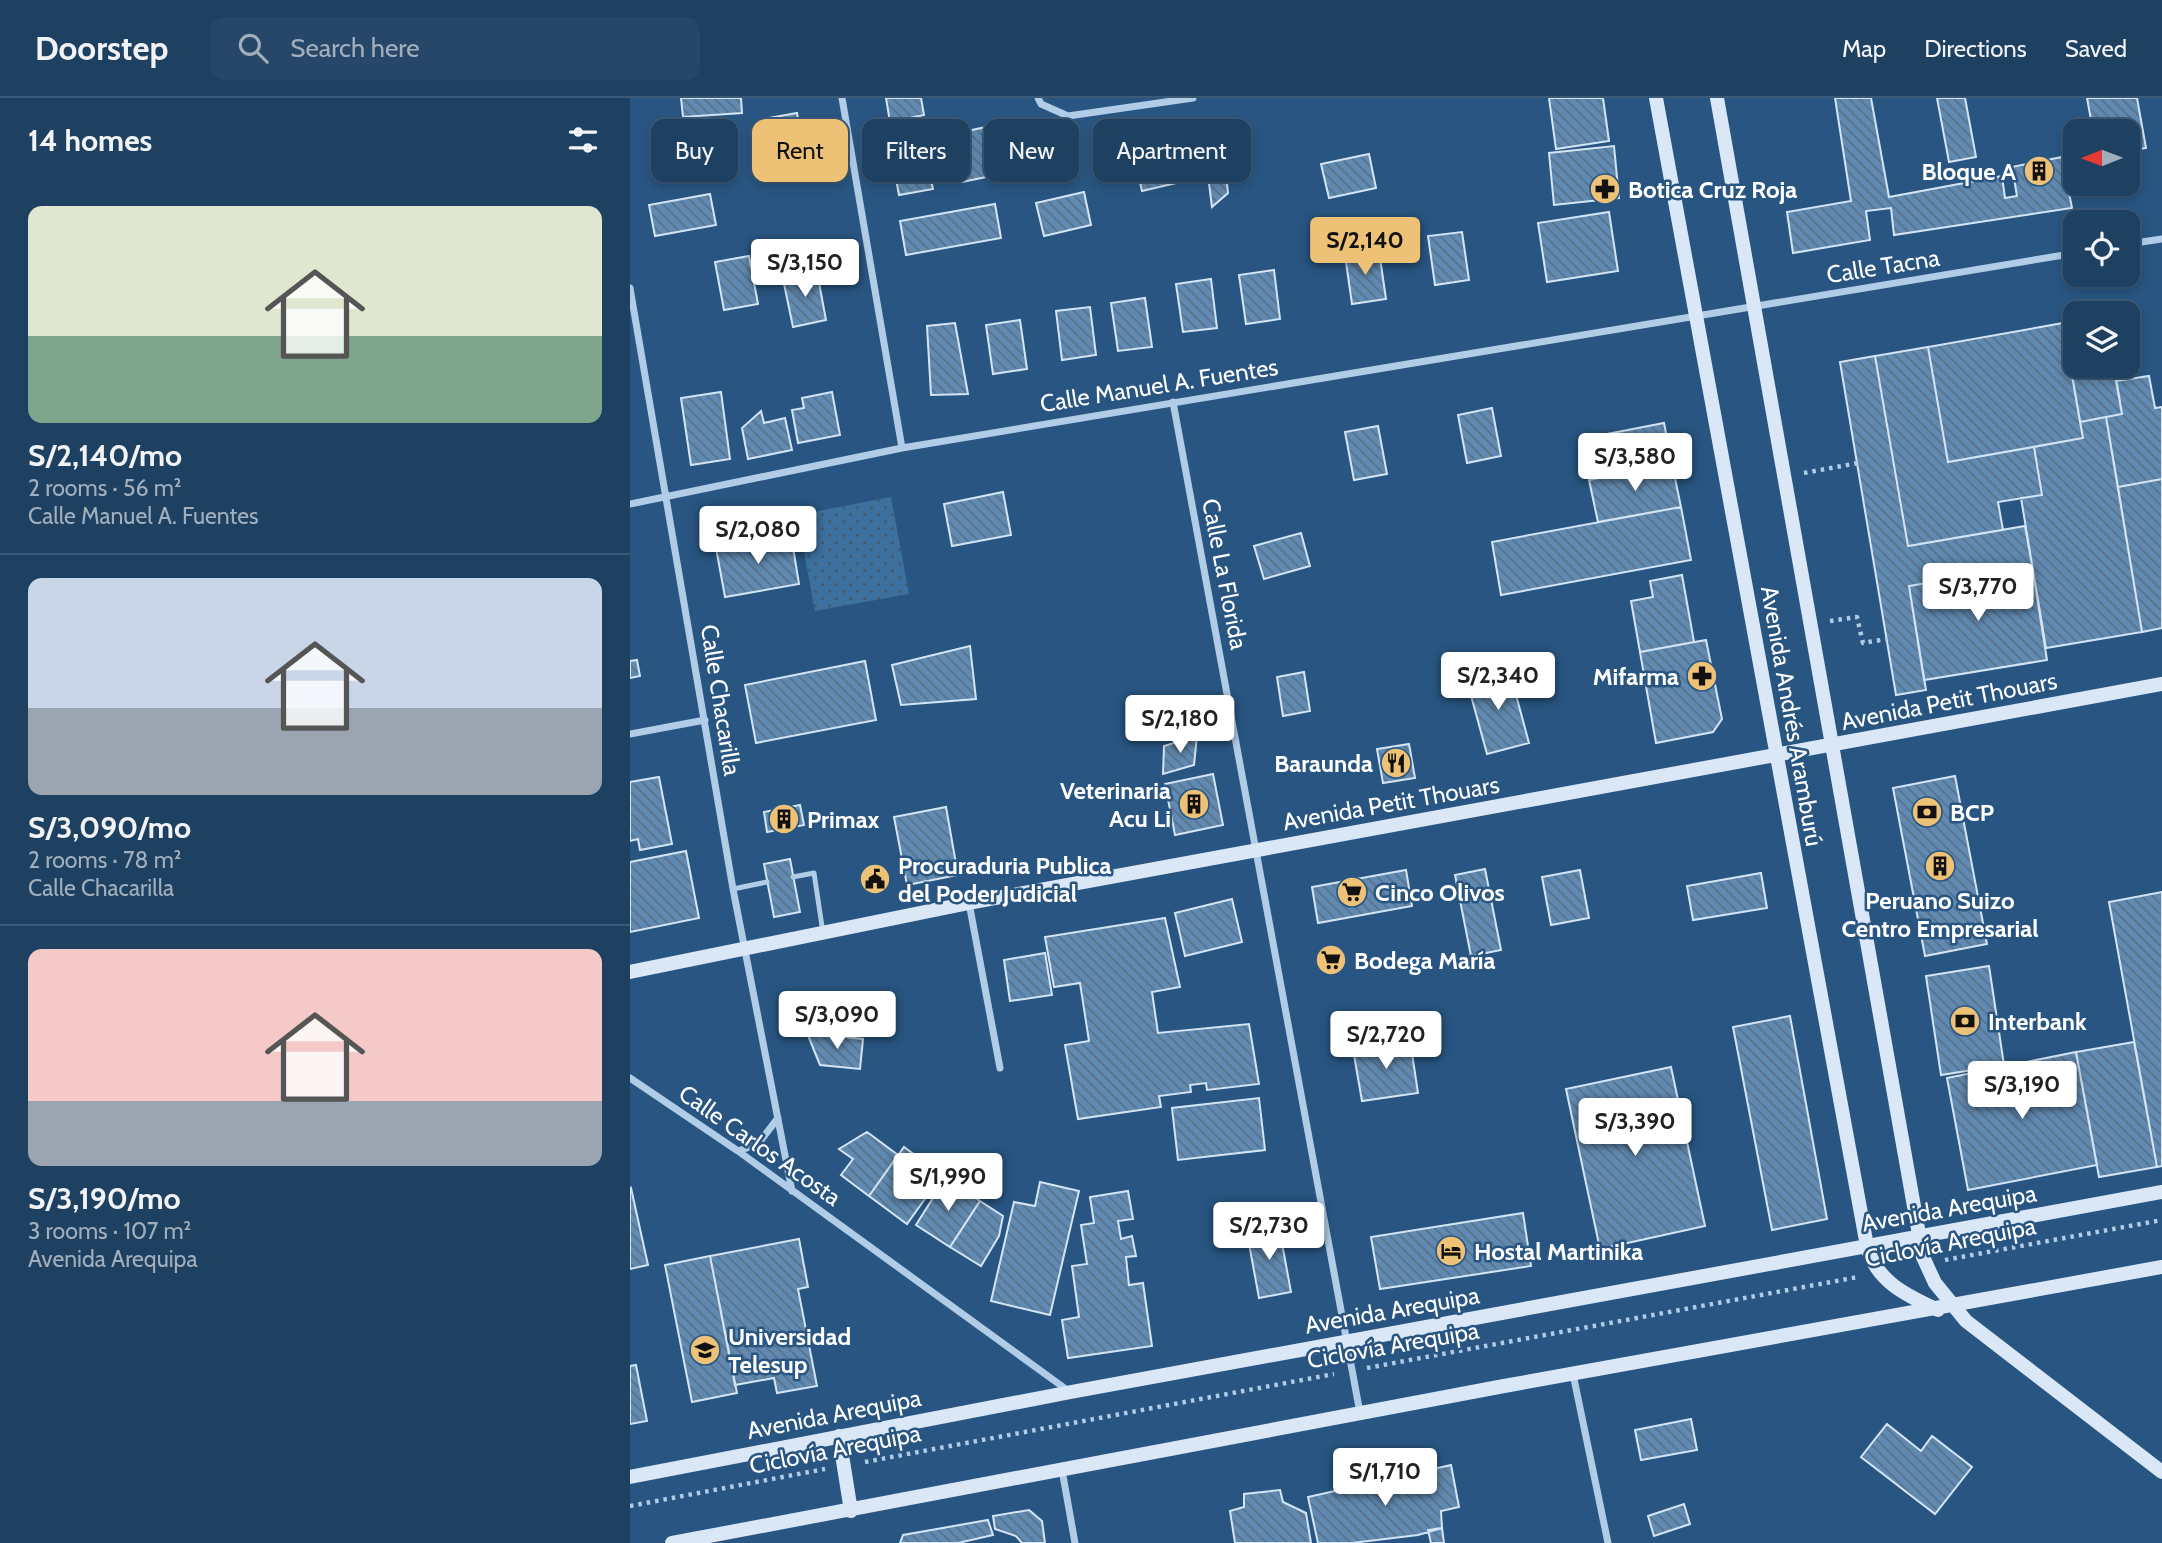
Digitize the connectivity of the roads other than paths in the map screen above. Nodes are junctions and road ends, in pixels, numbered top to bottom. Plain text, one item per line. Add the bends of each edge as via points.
1 (842, 98) edge
2 (1038, 98) edge
3 (1193, 98) edge
4 (1656, 98) edge
5 (1717, 98) edge
6 (2162, 239) edge
7 (2140, 242) edge
8 (2063, 255) edge
9 (630, 288) edge
10 (1752, 307) junction
11 (1696, 317) junction
12 (1173, 402) junction
13 (902, 448) junction
14 (668, 496) junction
15 (630, 504) edge
16 (2162, 684) edge
17 (705, 720) junction
18 (630, 734) edge
19 (1831, 746) junction
20 (1775, 756) junction
21 (1257, 851) junction
22 (793, 877) dead end
23 (767, 882) dead end
24 (733, 889) junction
25 (969, 903) junction
26 (823, 933) junction
27 (744, 951) junction
28 (630, 972) edge
29 (1000, 1068) dead end
30 (630, 1078) edge
31 (778, 1117) junction
32 (738, 1151) junction
33 (792, 1191) junction
34 (2162, 1192) edge
35 (1919, 1238) junction
36 (1867, 1246) junction
37 (2162, 1268) edge
38 (1953, 1307) junction
39 (1937, 1309) junction
40 (1966, 1321) junction
41 (1346, 1342) junction
42 (1573, 1374) junction
43 (1071, 1392) junction
44 (1360, 1414) junction
45 (839, 1436) junction
46 (1062, 1470) junction
47 (2162, 1472) edge
48 (630, 1477) edge
49 (851, 1511) junction
50 (672, 1543) edge
51 (1075, 1543) edge
52 (1608, 1543) edge

1 - 13 street
2 - 3 street via 1041,104 1068,116
4 - 11 main road, Avenida Andrés Aramburú
5 - 10 main road, Avenida Andrés Aramburú
6 - 7 street
8 - 10 street, Calle Tacna
9 - 14 street, Calle Chacarilla
10 - 11 street, Calle Tacna
10 - 19 main road, Avenida Andrés Aramburú
11 - 12 street, Calle Manuel A. Fuentes
11 - 20 main road, Avenida Andrés Aramburú
12 - 13 street, Calle Manuel A. Fuentes
12 - 21 street, Calle La Florida
13 - 14 street, Calle Manuel A. Fuentes
14 - 15 street, Calle Manuel A. Fuentes
14 - 17 street, Calle Chacarilla
16 - 19 main road, Avenida Petit Thouars
17 - 18 street
17 - 24 street, Calle Chacarilla
19 - 20 main road, Avenida Petit Thouars
19 - 35 main road, Avenida Andrés Aramburú
20 - 21 main road, Avenida Petit Thouars
20 - 36 main road, Avenida Andrés Aramburú
21 - 25 main road, Avenida Petit Thouars
21 - 41 street, Calle La Florida
22 - 26 lane via 814,873
23 - 24 lane
24 - 27 street, Calle Chacarilla
25 - 26 main road, Avenida Petit Thouars
25 - 29 street
26 - 27 main road, Avenida Petit Thouars
27 - 28 main road, Avenida Petit Thouars
27 - 31 street, Calle Chacarilla
30 - 32 street, Calle Carlos Acosta
31 - 32 street via 765,1139
31 - 33 street, Calle Chacarilla
32 - 33 street, Calle Carlos Acosta
33 - 43 street, Calle Carlos Acosta
34 - 35 main road, Avenida Arequipa
35 - 36 main road, Avenida Arequipa
35 - 38 main road, Avenida Andrés Aramburú via 1926,1263
36 - 39 main road, Avenida Andrés Aramburú via 1880,1273 1903,1292
36 - 41 main road, Avenida Arequipa
37 - 38 main road
38 - 39 main road
38 - 40 main road, Avenida Andrés Aramburú
39 - 40 main road, Avenida Andrés Aramburú
39 - 42 main road
40 - 47 main road
41 - 43 main road, Avenida Arequipa
41 - 44 street, Calle La Florida
42 - 44 main road
42 - 52 street
43 - 45 main road, Avenida Arequipa
44 - 46 main road
45 - 48 main road, Avenida Arequipa
45 - 49 main road
46 - 49 main road
46 - 51 street
49 - 50 main road

